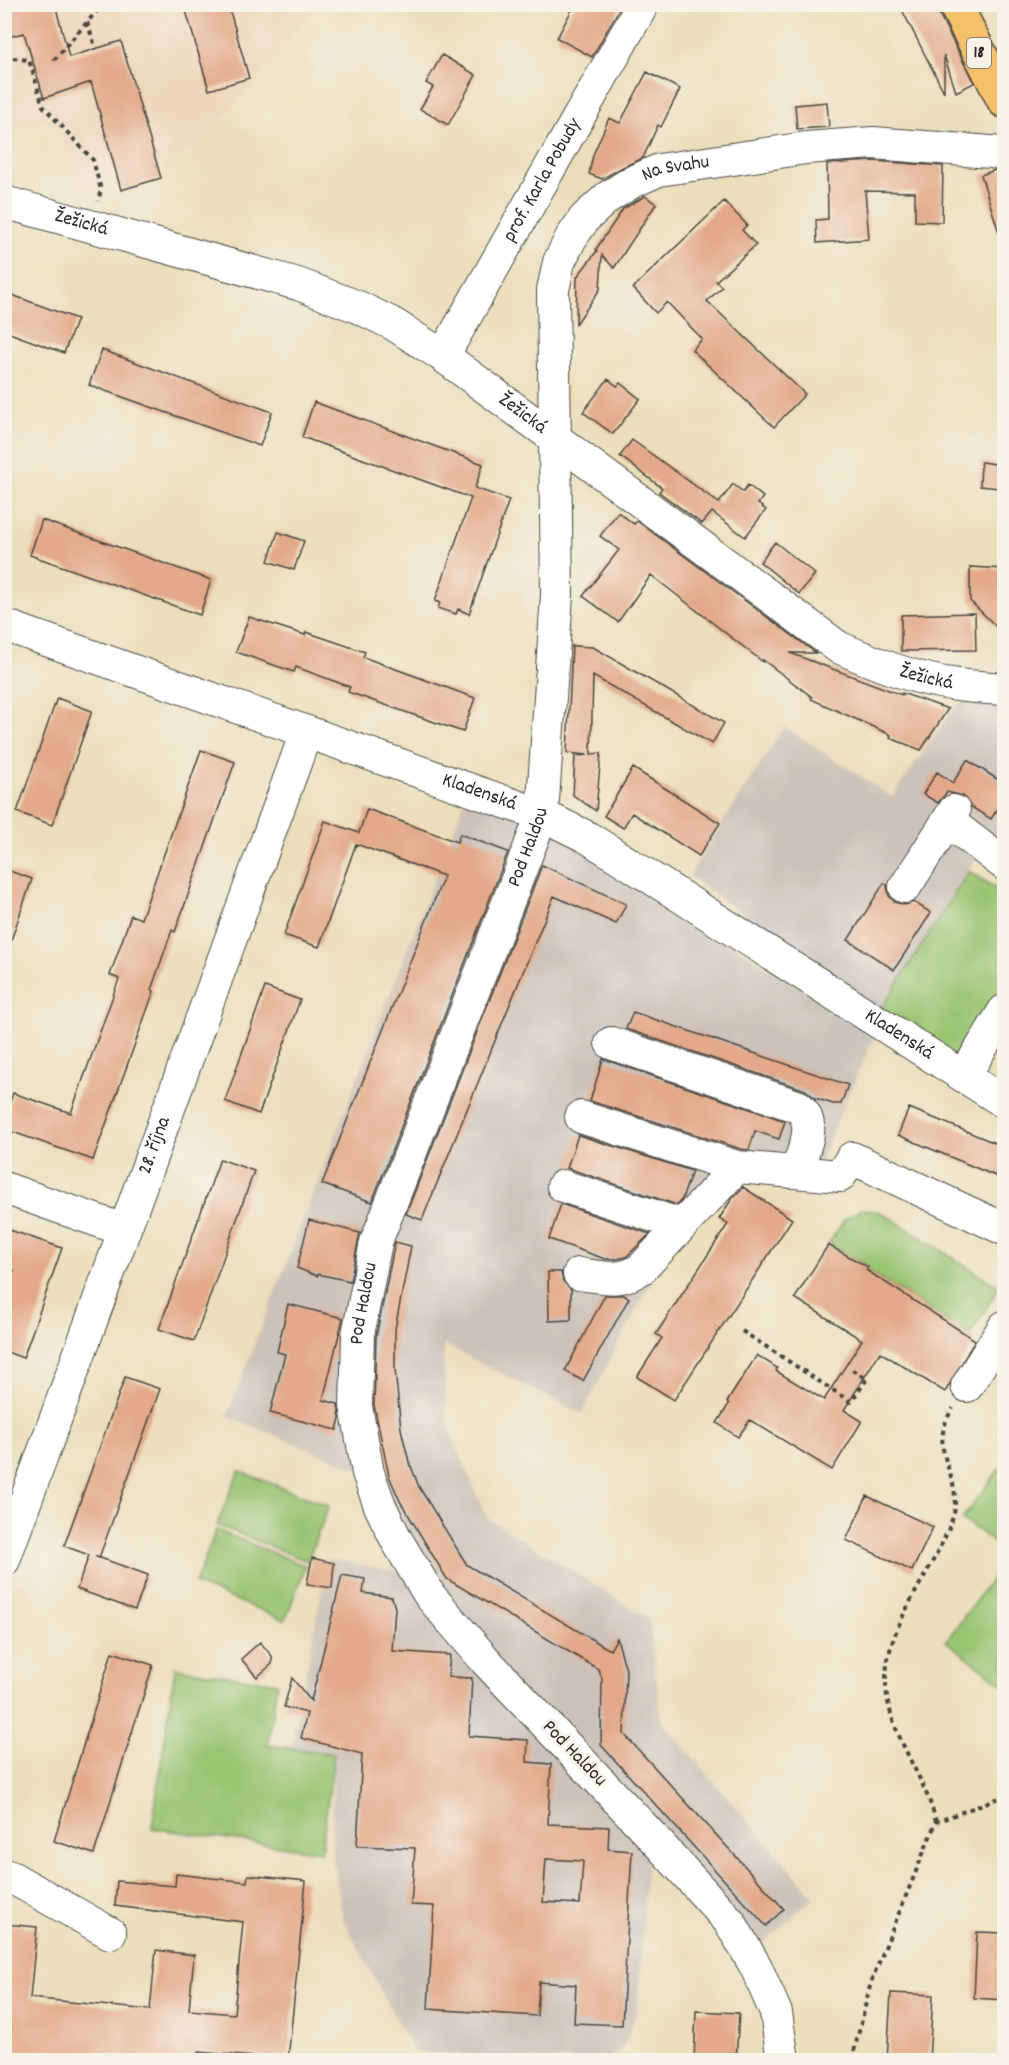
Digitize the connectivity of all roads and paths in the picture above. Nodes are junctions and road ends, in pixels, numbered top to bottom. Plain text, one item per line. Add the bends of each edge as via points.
1 (103, 4) edge
2 (643, 4) edge
3 (955, 4) edge
4 (86, 21) junction
5 (96, 49) dead end
6 (4, 57) edge
7 (54, 60) dead end
8 (1005, 101) edge
9 (1005, 153) edge
10 (4, 202) edge
11 (97, 208) dead end
12 (443, 356) junction
13 (554, 436) junction
14 (4, 625) edge
15 (1005, 689) edge
16 (306, 733) junction
17 (543, 814) junction
18 (1005, 864) edge
19 (905, 887) dead end
20 (1005, 1011) edge
21 (611, 1043) dead end
22 (964, 1076) junction
23 (1005, 1101) edge
24 (582, 1117) dead end
25 (738, 1167) junction
26 (796, 1172) junction
27 (563, 1186) dead end
28 (4, 1188) edge
29 (681, 1224) junction
30 (1005, 1229) edge
31 (124, 1230) junction
32 (579, 1274) dead end
33 (1005, 1327) edge
34 (742, 1331) dead end
35 (849, 1368) dead end
36 (967, 1386) joint
37 (4, 1560) edge
38 (1005, 1796) edge
39 (936, 1822) junction
40 (4, 1875) edge
41 (110, 1932) dead end
42 (783, 2061) edge
43 (852, 2061) edge

1 - 4 path
2 - 12 street, prof. Karla Pobudy
3 - 8 main road, 18
4 - 5 path
4 - 7 path
6 - 11 path via 29,60 43,106 93,160 101,190
9 - 13 street, Na Svahu via 873,143 806,148 659,170 632,182 585,218 559,262 553,290
10 - 12 street, Žežická via 298,284 393,324
12 - 13 street, Žežická
13 - 15 street, Žežická via 838,647 906,674 957,685
13 - 17 street, Pod Haldou via 557,595
14 - 16 street, Kladenská
16 - 17 street, Kladenská
16 - 31 street, 28. října
17 - 22 street, Kladenská via 587,837
17 - 42 street, Pod Haldou via 376,1242 358,1335 356,1406 368,1473 396,1539 430,1596 730,1922 776,2013
18 - 19 street via 951,816
20 - 22 street
21 - 26 street via 800,1107 808,1115 809,1129
22 - 23 street, Kladenská
24 - 25 street
25 - 26 street
25 - 29 street
26 - 30 street via 840,1176 852,1158
27 - 29 street
28 - 31 street
29 - 32 street via 632,1275 620,1279
31 - 37 street, 28. října
33 - 36 street
34 - 35 path via 851,1402 867,1379
36 - 39 path via 947,1416 941,1434 942,1453 954,1490 954,1511 948,1531 895,1634 886,1686 891,1715
38 - 39 path
39 - 43 path via 871,1982
40 - 41 street

